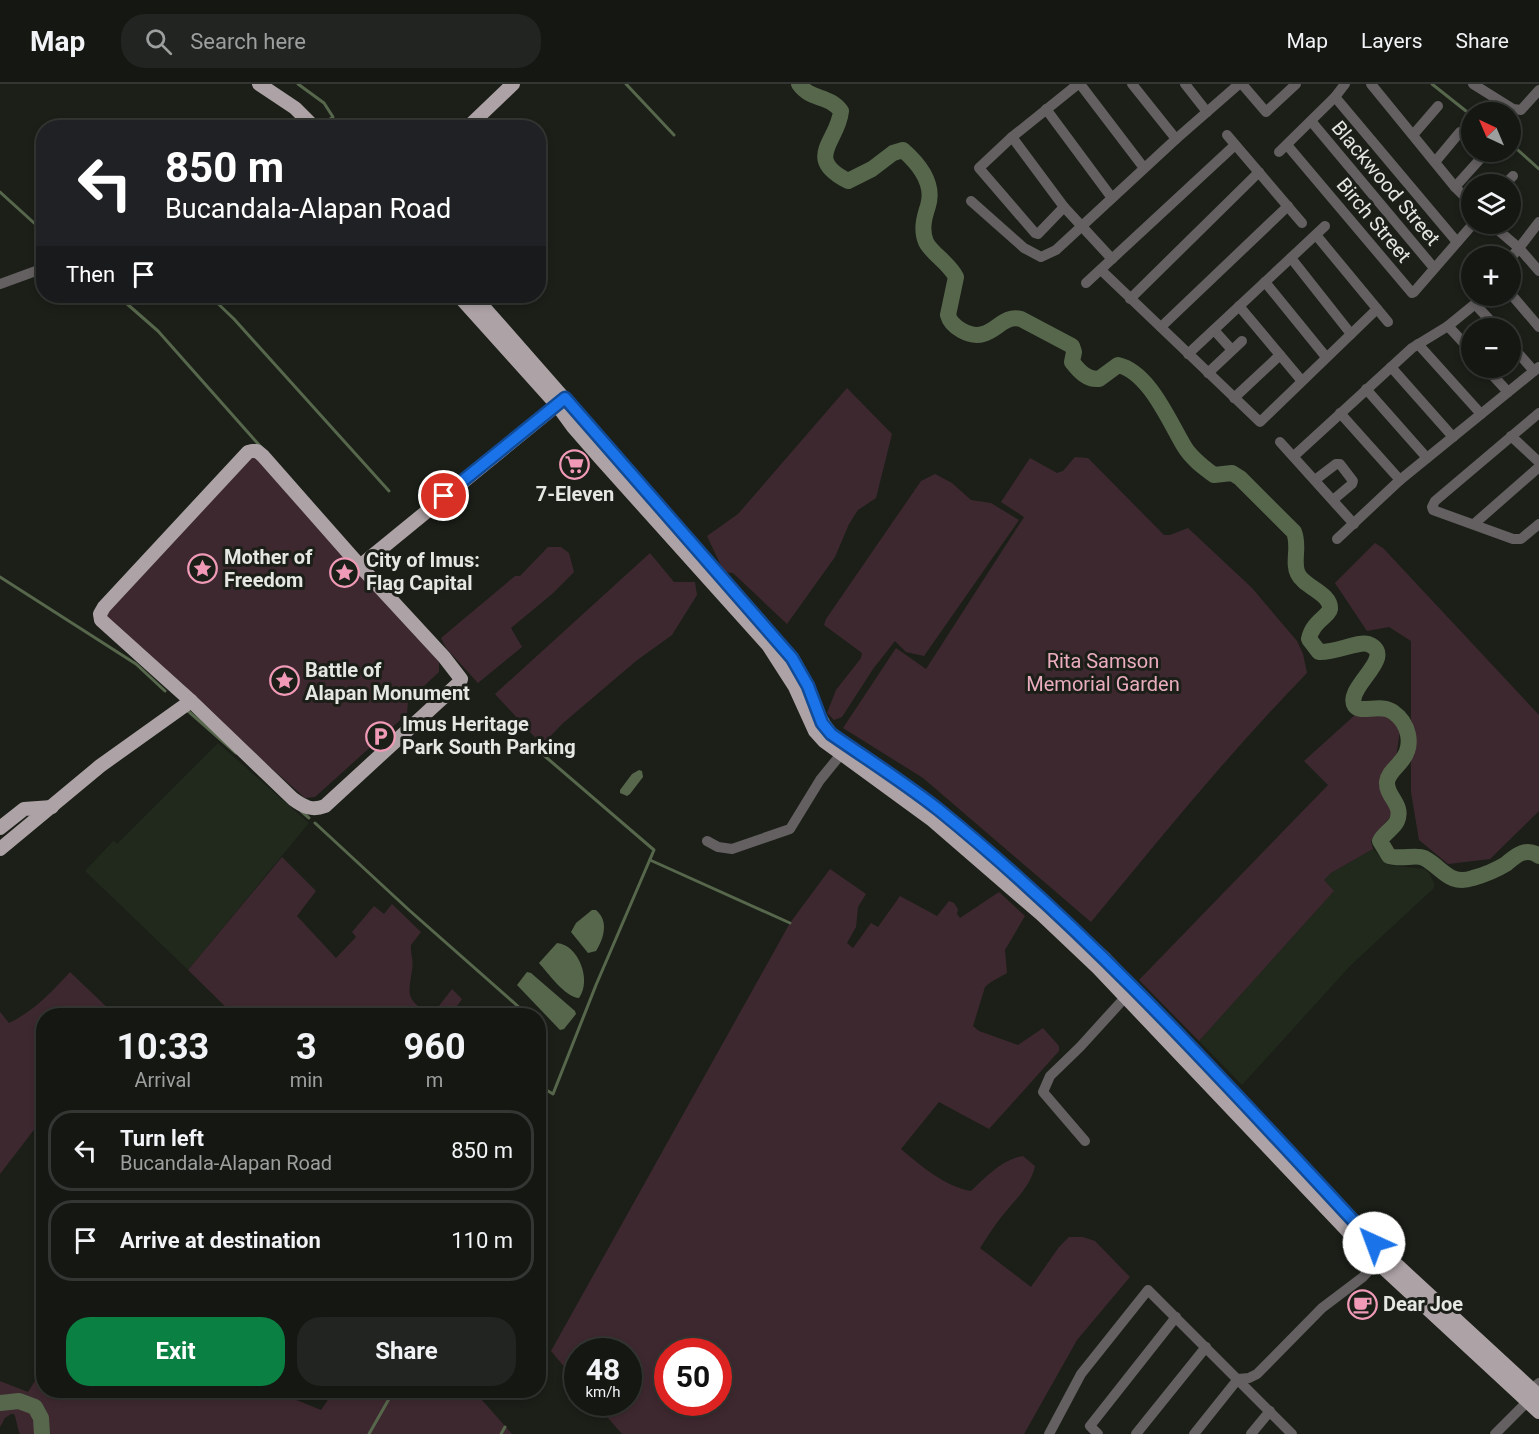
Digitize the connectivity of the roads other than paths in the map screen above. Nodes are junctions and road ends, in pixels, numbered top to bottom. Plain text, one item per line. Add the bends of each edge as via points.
1 (259, 84) edge
2 (513, 84) edge
3 (1079, 84) edge
4 (1132, 84) edge
5 (1185, 84) edge
6 (1240, 84) edge
7 (1296, 84) edge
8 (1346, 84) edge
9 (1371, 84) edge
10 (1473, 84) edge
11 (1533, 84) edge
12 (1539, 89) edge
13 (1335, 97) junction
14 (1438, 106) dead end
15 (1046, 109) junction
16 (1207, 112) junction
17 (307, 120) edge
18 (475, 120) edge
19 (1311, 121) junction
20 (1460, 132) dead end
21 (1227, 135) dead end
22 (1413, 135) junction
23 (1012, 137) junction
24 (1176, 139) junction
25 (1235, 145) junction
26 (1435, 162) junction
27 (1477, 162) edge
28 (1144, 168) junction
29 (1259, 172) junction
30 (1455, 187) junction
31 (1461, 193) edge
32 (1112, 198) junction
33 (971, 201) dead end
34 (1288, 206) junction
35 (1064, 207) junction
36 (1539, 222) edge
37 (1302, 223) dead end
38 (1325, 226) dead end
39 (1082, 227) junction
40 (1464, 234) edge
41 (1503, 234) edge
42 (1316, 235) junction
43 (1457, 242) junction
44 (1517, 246) edge
45 (1521, 246) edge
46 (1521, 250) edge
47 (1291, 258) junction
48 (1112, 259) junction
49 (1434, 268) junction
50 (36, 271) edge
51 (1102, 271) junction
52 (1539, 271) edge
53 (1265, 282) junction
54 (1086, 283) dead end
55 (0, 284) edge
56 (1130, 298) junction
57 (466, 303) edge
58 (480, 303) edge
59 (1239, 306) junction
60 (1472, 306) edge
61 (1521, 306) edge
62 (1377, 309) junction
63 (1388, 321) dead end
64 (1448, 326) junction
65 (1161, 327) junction
66 (1539, 327) edge
67 (1214, 330) junction
68 (1351, 333) junction
69 (1461, 340) edge
70 (1242, 341) dead end
71 (1418, 344) junction
72 (1232, 350) junction
73 (1188, 354) junction
74 (1280, 355) junction
75 (1521, 355) edge
76 (1326, 357) junction
77 (1391, 367) junction
78 (1536, 369) edge
79 (1208, 373) junction
80 (1495, 378) edge
81 (1301, 380) junction
82 (1366, 389) junction
83 (1508, 392) junction
84 (1234, 398) junction
85 (561, 402) junction
86 (1341, 412) junction
87 (1539, 413) edge
88 (1481, 414) junction
89 (1453, 436) junction
90 (1511, 436) junction
91 (1280, 442) dead end
92 (1293, 456) junction
93 (1427, 458) junction
94 (1539, 462) edge
95 (1539, 468) edge
96 (1315, 480) junction
97 (1400, 480) junction
98 (1333, 500) junction
99 (1354, 524) junction
100 (1474, 524) junction
101 (1539, 524) edge
102 (1337, 539) dead end
103 (360, 566) junction
104 (191, 701) junction
105 (845, 750) junction
106 (52, 807) junction
107 (0, 828) edge
108 (707, 841) dead end
109 (0, 849) edge
110 (1129, 993) junction
111 (1085, 1141) dead end
112 (1381, 1258) junction
113 (1176, 1317) junction
114 (1206, 1347) junction
115 (1238, 1379) junction
116 (1535, 1393) edge
117 (1270, 1411) junction
118 (1539, 1412) edge
119 (1049, 1434) edge
120 (1098, 1434) edge
121 (1136, 1434) edge
122 (1194, 1434) edge
123 (1251, 1434) edge
124 (1292, 1434) edge
125 (1495, 1434) edge

1 - 17 main road
2 - 18 main road
3 - 15 street
3 - 28 street
4 - 24 street
5 - 16 street
6 - 7 street via 1266,112
6 - 16 street
8 - 13 street
9 - 22 street
10 - 12 street via 1521,110
11 - 12 street
13 - 19 street
13 - 43 street
14 - 22 street
15 - 23 street
15 - 32 street
16 - 24 street
19 - 49 street, Blackwood Street
19 - 49 street, Birch Street via 1283,148 1410,292
20 - 26 street
21 - 25 street
22 - 26 street
23 - 35 street
23 - 35 street via 980,170 1035,233
24 - 28 street
25 - 29 street
25 - 48 street
26 - 30 street
27 - 30 street
28 - 32 street
29 - 34 street
29 - 56 street
30 - 31 street
32 - 39 street
33 - 39 street via 1024,248 1041,257 1056,250
34 - 37 street
34 - 65 street
35 - 39 street
36 - 45 street
38 - 42 street
39 - 48 street
40 - 43 street
41 - 44 street
42 - 47 street
42 - 62 street
43 - 49 street
46 - 52 street
47 - 53 street
47 - 68 street
48 - 51 street
50 - 55 street
51 - 54 street
51 - 56 street
53 - 59 street
53 - 76 street
56 - 65 street
57 - 85 main road
58 - 85 main road
59 - 67 street
59 - 74 street
60 - 64 street
61 - 66 street
62 - 63 street
62 - 68 street
64 - 69 street
64 - 71 street
65 - 73 street
67 - 72 street
67 - 73 street
68 - 76 street
70 - 72 street
71 - 77 street
71 - 88 street
72 - 79 street
73 - 79 street
74 - 81 street
74 - 84 street
75 - 78 street
76 - 81 street
77 - 82 street
77 - 89 street
78 - 83 street
79 - 84 street
80 - 83 street
81 - 84 street via 1262,421
82 - 86 street
82 - 93 street
83 - 88 street
85 - 103 main road
85 - 105 main road via 573,427 768,645 795,687 815,731 824,741
86 - 92 street
86 - 97 street
87 - 90 street
88 - 89 street
89 - 93 street
90 - 94 street
90 - 100 street via 1432,507
91 - 92 street
92 - 96 street
93 - 97 street
95 - 100 street
96 - 98 street
96 - 98 street via 1340,464 1353,481
97 - 99 street
98 - 99 street
99 - 102 street
100 - 101 street via 1513,539 1521,538
103 - 104 main road via 263,456 257,451 248,452 100,614 102,622
103 - 104 main road via 461,680 325,806 309,809 293,799
104 - 106 main road via 100,766
105 - 108 street via 820,780 790,829 732,849
105 - 110 main road via 935,814
106 - 107 main road via 24,809
106 - 109 main road
110 - 111 street via 1050,1076 1043,1092
110 - 112 main road
112 - 115 street via 1322,1308 1257,1374
112 - 116 main road
113 - 114 street
113 - 119 street via 1148,1290 1081,1374
113 - 120 street via 1090,1425
114 - 115 street
114 - 121 street
115 - 117 street
115 - 122 street
116 - 118 main road
116 - 125 street
117 - 123 street
117 - 124 street

